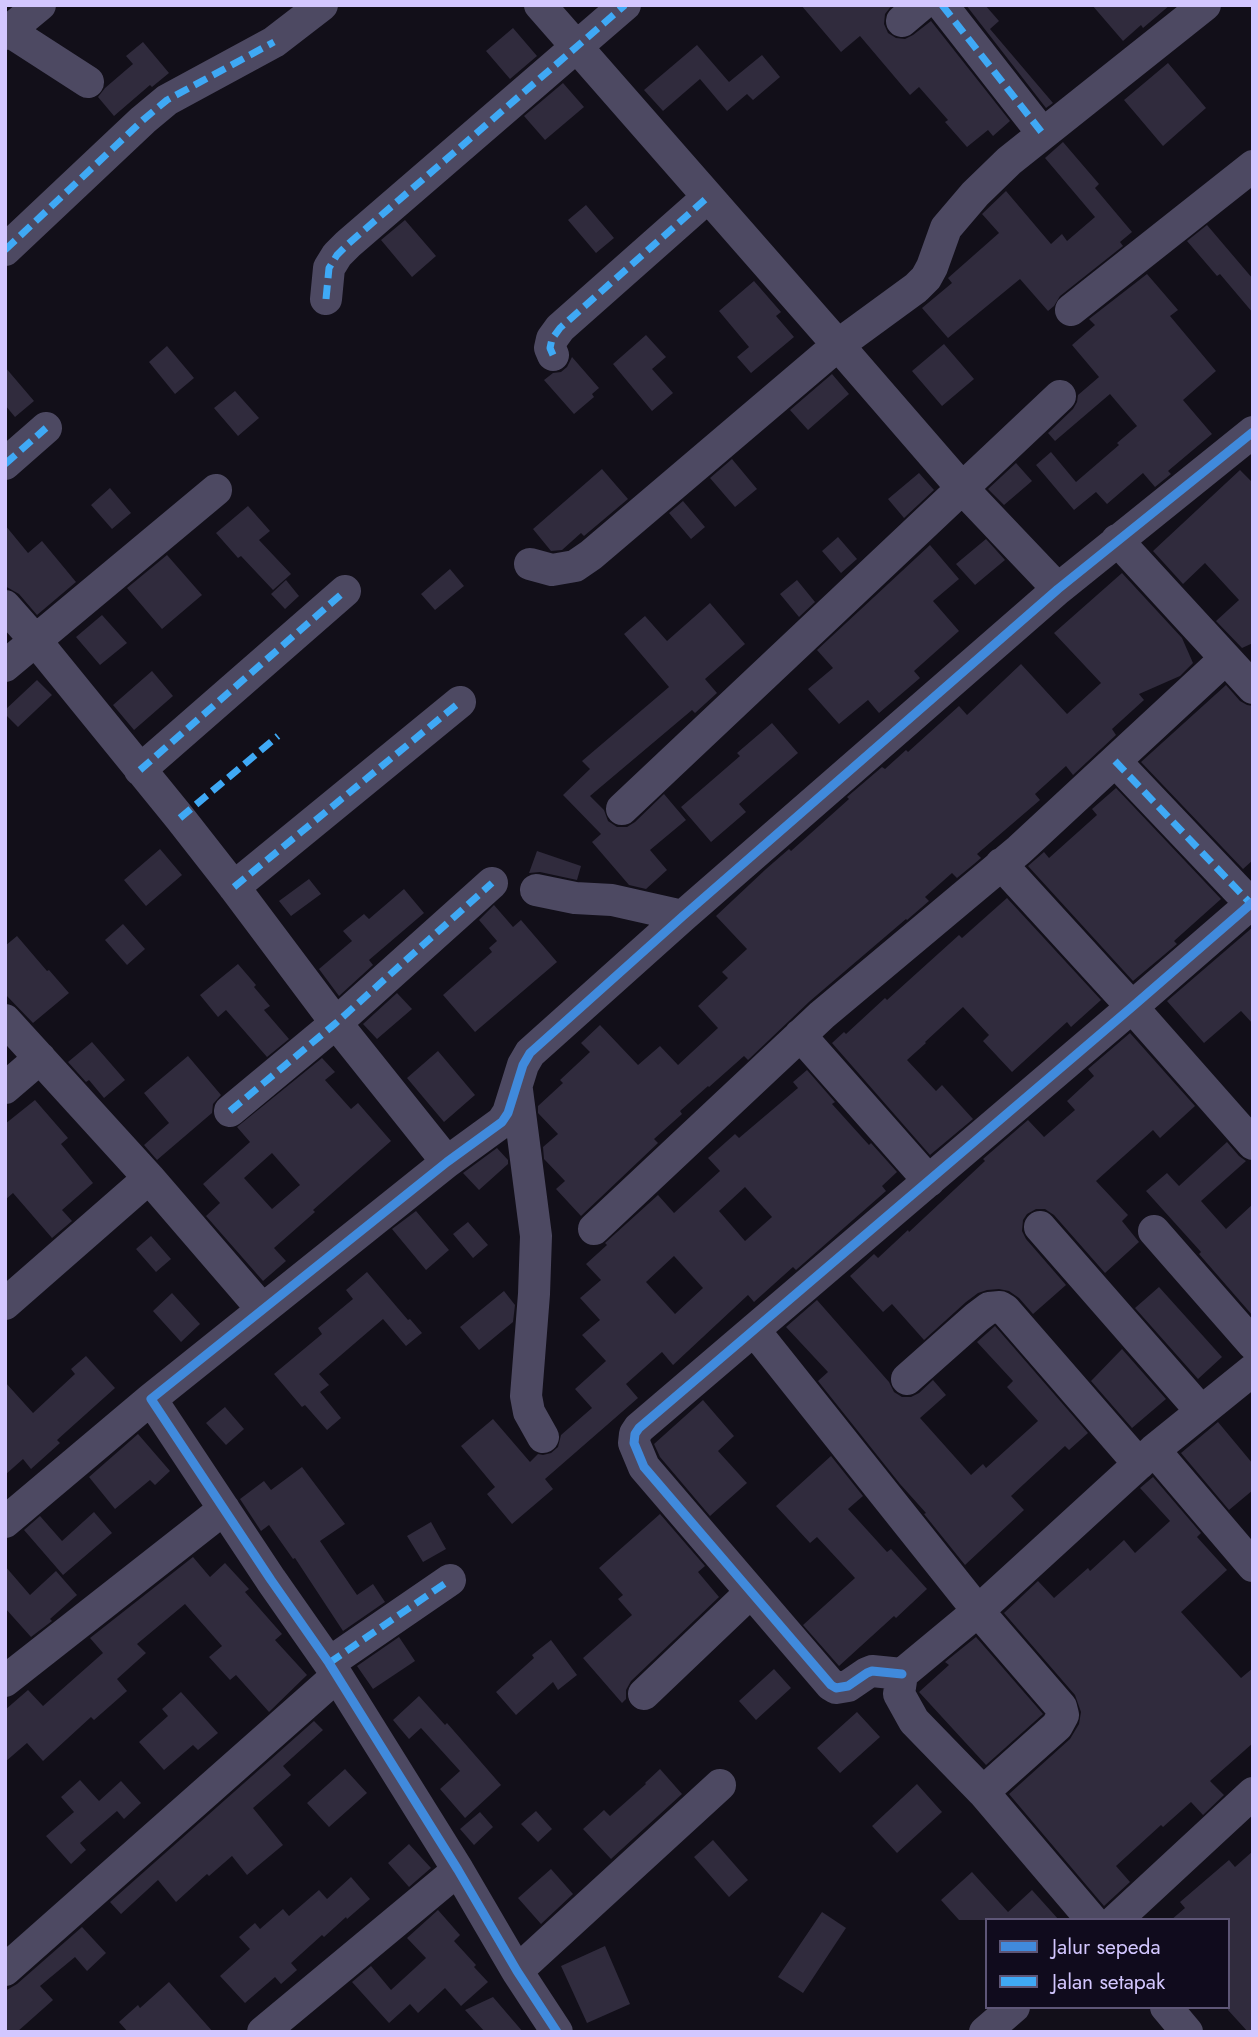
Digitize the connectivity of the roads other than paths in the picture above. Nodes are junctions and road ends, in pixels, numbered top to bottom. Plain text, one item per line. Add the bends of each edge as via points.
1 (40, 5) edge
2 (322, 5) edge
3 (540, 5) edge
4 (625, 5) edge
5 (942, 5) edge
6 (1205, 5) edge
7 (7, 33) edge
8 (576, 47) junction
9 (88, 82) dead end
10 (1044, 134) junction
11 (1253, 166) edge
12 (708, 197) junction
13 (5, 250) edge
14 (326, 299) dead end
15 (1071, 310) dead end
16 (838, 345) junction
17 (553, 355) dead end
18 (1060, 396) dead end
19 (46, 428) dead end
20 (1253, 432) edge
21 (5, 464) edge
22 (962, 488) junction
23 (216, 489) dead end
24 (1117, 540) junction
25 (530, 565) dead end
26 (1058, 589) junction
27 (345, 591) dead end
28 (5, 606) edge
29 (36, 640) junction
30 (1226, 659) junction
31 (5, 666) edge
32 (1253, 688) edge
33 (460, 702) dead end
34 (1115, 761) junction
35 (140, 769) junction
36 (622, 809) dead end
37 (1001, 864) junction
38 (492, 883) dead end
39 (234, 887) junction
40 (536, 890) dead end
41 (1252, 903) edge
42 (683, 916) junction
43 (1132, 1007) junction
44 (5, 1020) edge
45 (336, 1023) junction
46 (800, 1035) junction
47 (40, 1058) junction
48 (5, 1088) edge
49 (517, 1088) junction
50 (230, 1111) dead end
51 (1253, 1144) edge
52 (447, 1162) junction
53 (149, 1178) junction
54 (929, 1181) junction
55 (1040, 1227) dead end
56 (594, 1229) dead end
57 (1154, 1231) dead end
58 (5, 1304) edge
59 (262, 1309) junction
60 (754, 1330) junction
61 (1253, 1344) edge
62 (1253, 1370) edge
63 (907, 1379) dead end
64 (151, 1399) junction
65 (1201, 1411) junction
66 (543, 1437) dead end
67 (1147, 1457) junction
68 (225, 1509) junction
69 (5, 1522) edge
70 (1253, 1566) edge
71 (450, 1580) dead end
72 (750, 1592) junction
73 (978, 1611) junction
74 (333, 1669) junction
75 (902, 1674) junction
76 (5, 1681) edge
77 (644, 1694) dead end
78 (720, 1784) dead end
79 (983, 1792) junction
80 (1253, 1793) edge
81 (458, 1870) junction
82 (1090, 1918) edge
83 (1118, 1918) edge
84 (5, 1970) edge
85 (517, 1971) junction
86 (1012, 2009) edge
87 (1168, 2009) edge
88 (263, 2032) edge
89 (557, 2032) edge
90 (985, 2032) edge
91 (1187, 2032) edge

1 - 7 street
2 - 13 street via 274,43 183,90 151,113
3 - 8 street
4 - 8 street
5 - 10 street
6 - 10 street
7 - 9 street
8 - 12 street
8 - 14 street via 337,255 329,268
10 - 16 street via 1009,162 946,228 926,278
11 - 15 street
12 - 16 street
12 - 17 street via 560,328 552,339
16 - 22 street
16 - 25 street via 591,555 575,566 552,570
18 - 22 street
19 - 21 street
20 - 24 street
22 - 26 street
22 - 36 street
23 - 29 street
24 - 26 street
24 - 30 street
26 - 42 street
27 - 35 street
28 - 29 street
29 - 31 street
29 - 35 street
30 - 32 street
30 - 34 street
33 - 39 street
34 - 37 street
34 - 41 street
35 - 39 street
37 - 43 street
37 - 46 street
38 - 45 street
39 - 45 street
40 - 42 street
41 - 43 street
42 - 49 street via 530,1053
43 - 51 street
43 - 54 street
44 - 47 street
45 - 50 street
45 - 52 street
46 - 54 street
46 - 56 street
47 - 48 street
47 - 53 street
49 - 52 street via 502,1122
49 - 66 street via 536,1236 526,1395 529,1412
52 - 59 street
53 - 58 street
53 - 59 street
54 - 60 street
55 - 65 street
57 - 61 street
59 - 64 street
60 - 72 street via 639,1428 634,1443 644,1467
60 - 73 street
62 - 65 street
63 - 67 street via 977,1317 1000,1307
64 - 68 street
64 - 69 street
65 - 67 street
67 - 70 street
67 - 73 street
68 - 74 street
68 - 76 street
71 - 74 street
72 - 75 street via 836,1688 872,1671
72 - 77 street
73 - 75 street
73 - 79 street via 1058,1703 1063,1715 1057,1726
74 - 81 street
74 - 84 street
75 - 79 street via 899,1694 905,1708
78 - 85 street
79 - 82 street
80 - 83 street
81 - 85 street
81 - 88 street
85 - 89 street
86 - 90 street
87 - 91 street

